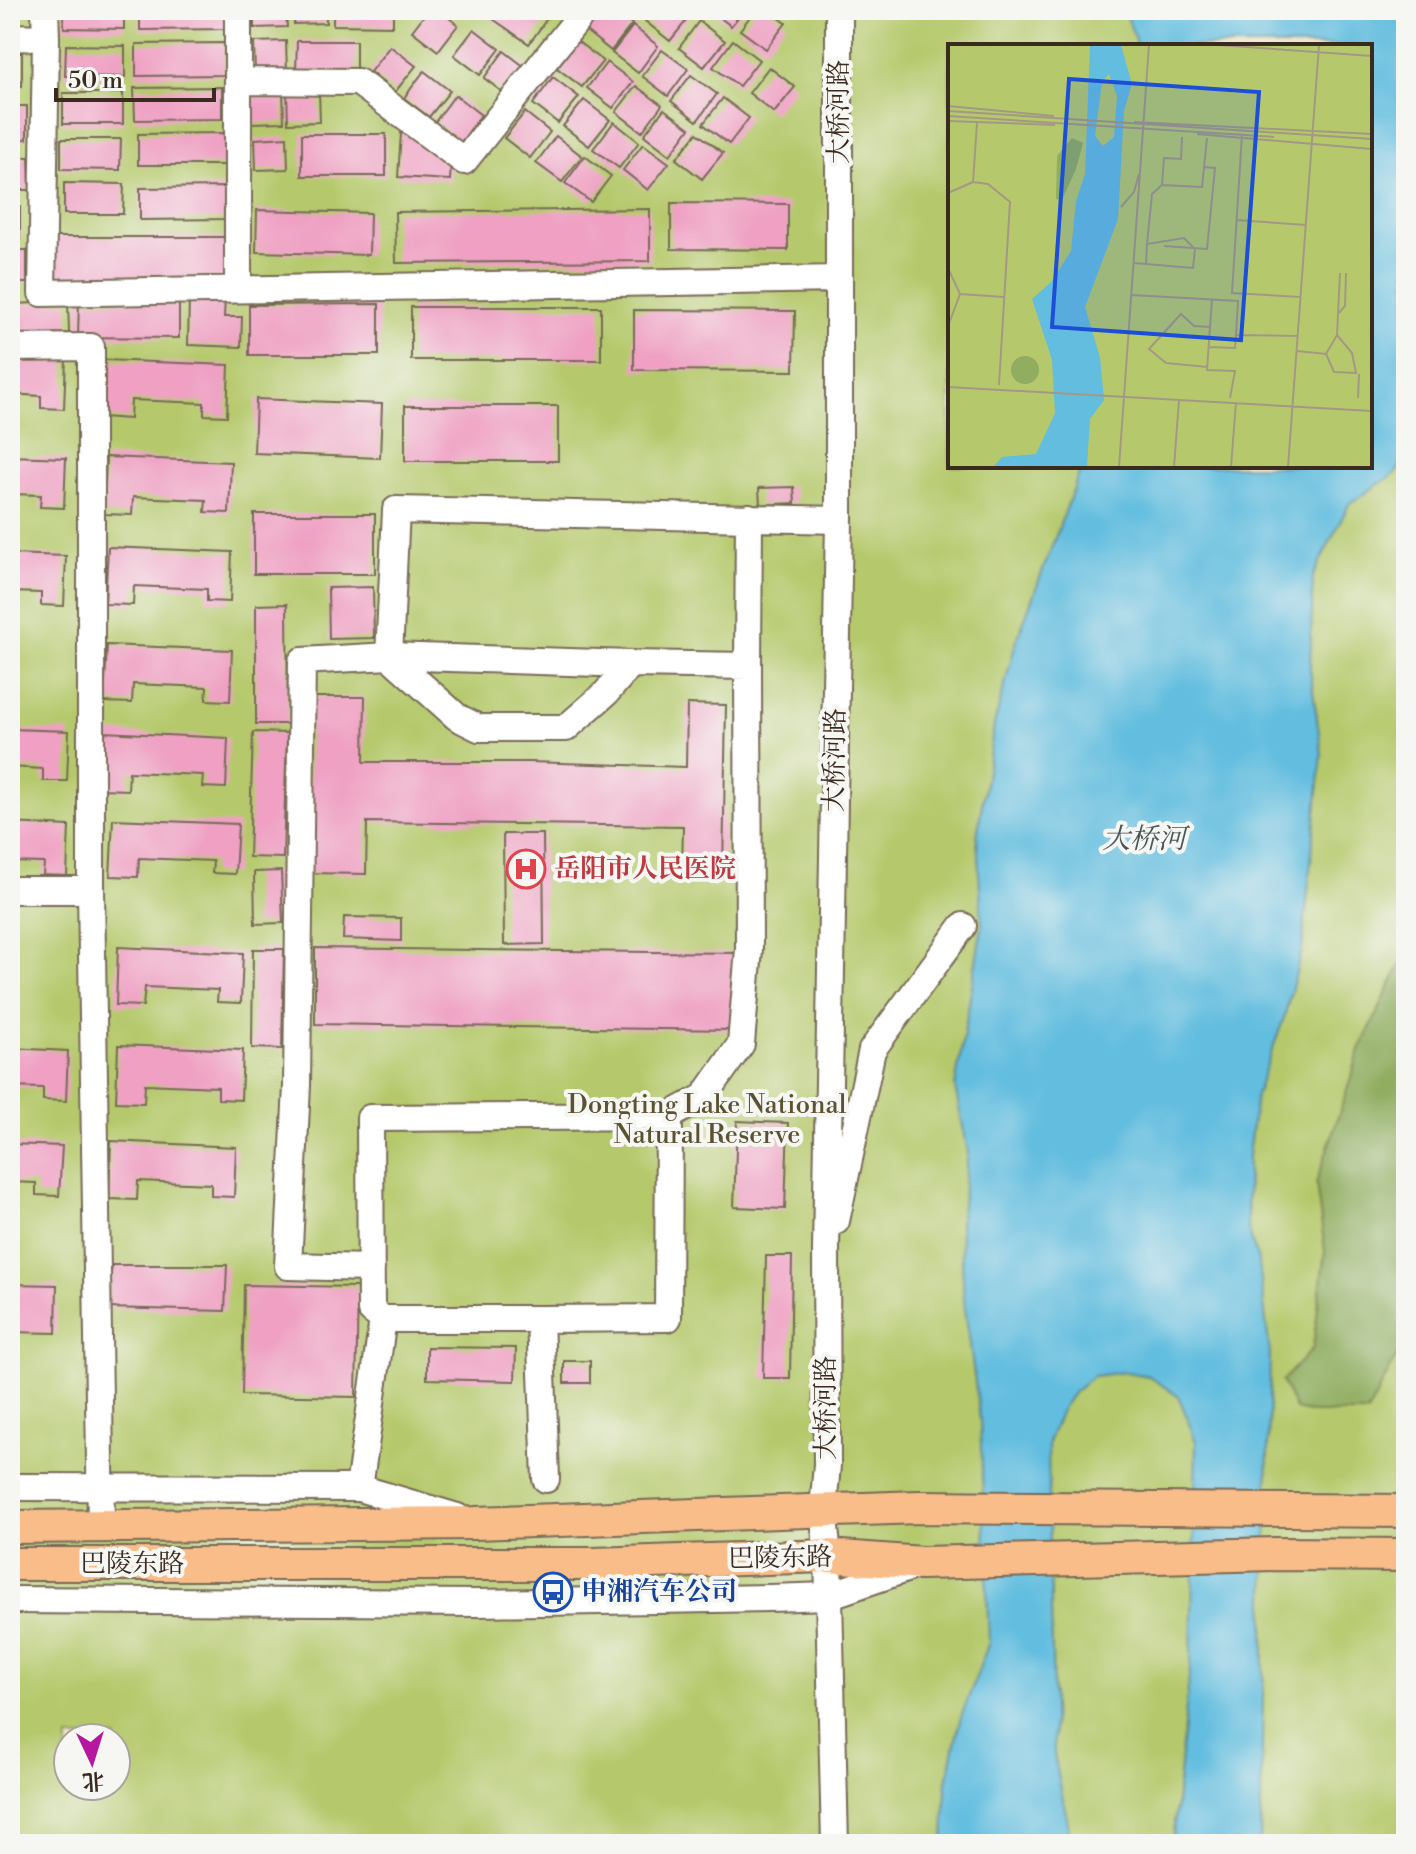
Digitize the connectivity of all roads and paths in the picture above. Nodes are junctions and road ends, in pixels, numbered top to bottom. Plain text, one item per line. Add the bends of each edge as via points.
1 (45, 10) edge
2 (238, 10) edge
3 (585, 10) edge
4 (839, 10) edge
5 (10, 37) edge
6 (46, 38) junction
7 (238, 81) junction
8 (839, 279) junction
9 (238, 289) junction
10 (10, 348) edge
11 (749, 517) junction
12 (839, 520) junction
13 (389, 656) junction
14 (631, 664) junction
15 (748, 666) junction
16 (10, 890) edge
17 (91, 890) junction
18 (963, 926) dead end
19 (669, 1116) junction
20 (826, 1250) junction
21 (371, 1268) junction
22 (383, 1319) junction
23 (540, 1319) junction
24 (546, 1479) dead end
25 (98, 1486) junction
26 (10, 1487) edge
27 (359, 1488) junction
28 (823, 1509) junction
29 (1406, 1511) edge
30 (475, 1523) junction
31 (101, 1526) junction
32 (10, 1527) edge
33 (1406, 1555) edge
34 (828, 1556) junction
35 (922, 1563) junction
36 (10, 1564) edge
37 (828, 1596) junction
38 (10, 1600) edge
39 (835, 1844) edge

1 - 6 street
2 - 7 street
3 - 7 street via 464,161 358,82
4 - 8 street, 大桥河路
5 - 6 street
6 - 9 street via 42,293
7 - 9 street
8 - 9 street
8 - 12 street, 大桥河路
10 - 17 street via 91,347
11 - 12 street
11 - 13 street via 396,510
11 - 15 street
12 - 20 street, 大桥河路
13 - 14 street
13 - 14 street via 457,717 479,728 566,728
13 - 21 street via 302,661 297,1086 288,1266
14 - 15 street
15 - 19 street via 749,949 741,1044 704,1097
16 - 17 street
17 - 25 street
18 - 20 street via 872,1050 842,1203
19 - 21 street via 370,1118
19 - 23 street via 668,1318
20 - 28 street, 大桥河路
21 - 22 street via 371,1310
22 - 23 street
22 - 27 street
23 - 24 street
25 - 26 street
25 - 27 street
25 - 31 street
27 - 30 street
28 - 29 main road, 巴陵东路
28 - 30 main road, 巴陵东路
28 - 34 street, 大桥河路
30 - 31 main road, 巴陵东路
31 - 32 main road, 巴陵东路
33 - 35 main road, 巴陵东路
34 - 35 main road, 巴陵东路
34 - 36 main road, 巴陵东路 via 593,1564
34 - 37 street, 大桥河路
35 - 37 street
37 - 38 street via 478,1603
37 - 39 street, 大桥河路

